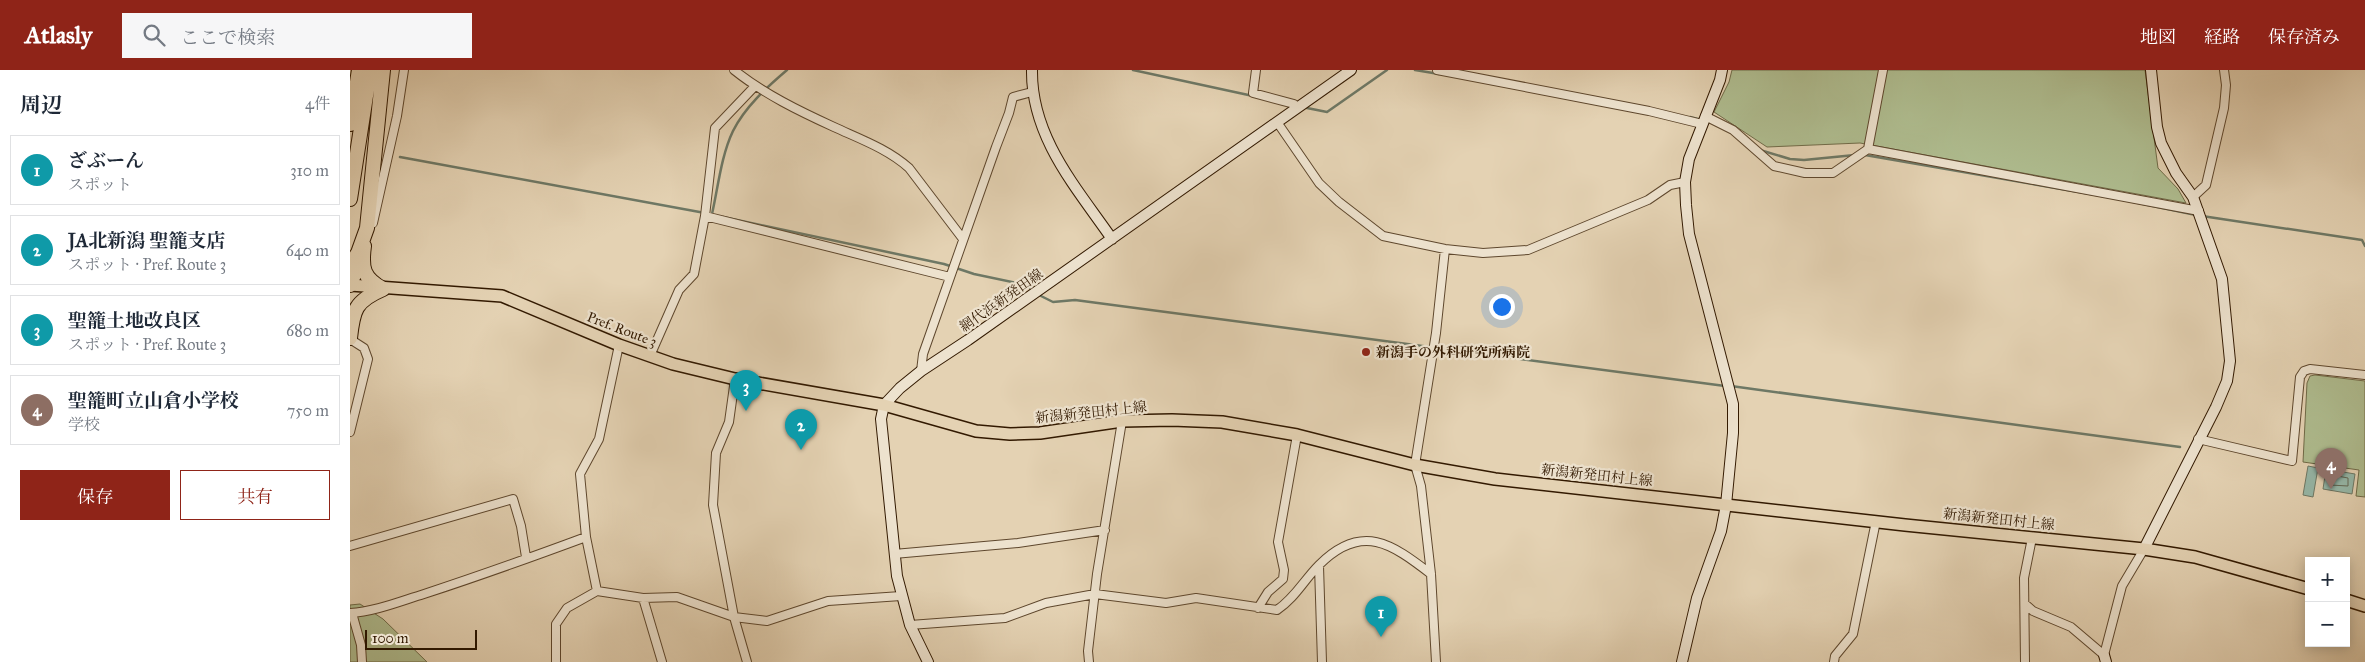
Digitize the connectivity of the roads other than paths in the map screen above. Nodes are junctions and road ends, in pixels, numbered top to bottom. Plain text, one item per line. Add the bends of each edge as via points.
1 (359, 70) edge
2 (370, 70) edge
3 (383, 70) edge
4 (404, 70) edge
5 (734, 70) edge
6 (1032, 70) edge
7 (1256, 70) edge
8 (1352, 70) edge
9 (1437, 70) edge
10 (1722, 70) edge
11 (1883, 70) edge
12 (2151, 70) edge
13 (2224, 70) edge
14 (755, 86) junction
15 (1032, 92) junction
16 (1297, 108) junction
17 (1703, 120) junction
18 (1276, 122) junction
19 (350, 124) edge
20 (1868, 149) junction
21 (1686, 182) junction
22 (2193, 197) junction
23 (350, 199) edge
24 (2199, 211) junction
25 (705, 216) junction
26 (366, 232) junction
27 (963, 239) junction
28 (1112, 239) junction
29 (1445, 249) junction
30 (363, 252) junction
31 (350, 265) edge
32 (950, 278) junction
33 (350, 285) edge
34 (383, 289) junction
35 (350, 329) edge
36 (619, 345) junction
37 (650, 356) junction
38 (921, 371) junction
39 (2365, 375) edge
40 (735, 379) junction
41 (884, 405) junction
42 (1122, 421) junction
43 (350, 432) edge
44 (1297, 435) junction
45 (2198, 439) junction
46 (1415, 464) junction
47 (1726, 505) junction
48 (1876, 521) junction
49 (1105, 530) junction
50 (586, 537) junction
51 (2032, 538) junction
52 (350, 546) edge
53 (2144, 549) junction
54 (894, 554) junction
55 (526, 557) junction
56 (1319, 566) junction
57 (1431, 574) junction
58 (2305, 588) edge
59 (597, 591) junction
60 (1095, 594) junction
61 (901, 596) junction
62 (643, 598) junction
63 (2350, 601) edge
64 (2025, 604) junction
65 (2365, 606) edge
66 (1258, 608) junction
67 (351, 613) edge
68 (734, 617) junction
69 (910, 625) junction
70 (2105, 659) edge
71 (362, 662) edge
72 (556, 662) edge
73 (662, 662) edge
74 (747, 662) edge
75 (928, 662) edge
76 (1089, 662) edge
77 (1322, 662) edge
78 (1436, 662) edge
79 (1682, 662) edge
80 (1834, 662) edge
81 (2025, 662) edge

1 - 19 highway
2 - 23 highway
3 - 26 highway
4 - 26 street via 389,158 372,226
5 - 14 street
6 - 15 street
7 - 16 street via 1253,94 1294,104
8 - 16 street, 網代浜新発田線
9 - 17 street
10 - 17 street
11 - 20 street
12 - 22 street via 2161,143
13 - 22 street via 2224,108 2206,185
14 - 25 street via 715,128
14 - 27 street via 884,149 901,161
15 - 27 street via 1013,96
15 - 28 street via 1045,138
16 - 18 street, 網代浜新発田線
17 - 20 street via 1733,130 1774,166 1805,173 1833,173
17 - 21 street via 1689,159
18 - 28 street, 網代浜新発田線
18 - 29 street via 1319,183 1383,236
20 - 24 street
21 - 29 street via 1670,185 1648,200 1528,250 1483,253
21 - 47 street via 1689,234 1732,404 1733,433
22 - 24 street
24 - 45 street via 2222,279 2230,361 2216,407
25 - 32 street
25 - 37 street via 694,274 679,290
26 - 30 highway
26 - 31 highway
27 - 32 street
28 - 38 street, 網代浜新発田線
29 - 46 street via 1436,333
30 - 33 highway
30 - 34 highway via 366,276
32 - 38 street via 923,354
33 - 34 main road, Pref. Route 3
34 - 35 highway via 359,303
34 - 36 main road, Pref. Route 3 via 477,292 502,296
35 - 43 street via 368,359
36 - 37 main road, Pref. Route 3
36 - 50 street via 599,439 580,474
37 - 40 main road, Pref. Route 3
38 - 41 street, 網代浜新発田線
39 - 45 street via 2310,369 2304,372 2300,377 2292,461
40 - 41 main road, Pref. Route 3
40 - 68 street via 729,422 716,453 713,505
41 - 42 main road, 新潟新発田村上線 via 976,431 1010,434
41 - 54 street via 882,419
42 - 44 main road, 新潟新発田村上線 via 1222,422
42 - 49 street
44 - 46 main road, 新潟新発田村上線
44 - 66 street via 1278,542 1283,578 1268,592
45 - 53 street
46 - 47 main road, 新潟新発田村上線 via 1494,479
46 - 57 street via 1421,486
47 - 48 main road, 新潟新発田村上線
47 - 79 street via 1721,531 1697,598
48 - 51 main road, 新潟新発田村上線
48 - 80 street via 1853,634 1835,656
49 - 54 street
49 - 60 street
50 - 55 street
50 - 59 street
51 - 53 main road, 新潟新発田村上線
51 - 64 street via 2024,578
52 - 55 street via 513,499
53 - 58 main road, 新潟新発田村上線 via 2195,557
53 - 70 street via 2122,586
54 - 61 street
55 - 67 street via 501,569
56 - 57 street via 1340,549 1368,541 1390,545
56 - 66 street via 1295,595 1277,610
56 - 77 street
57 - 78 street
59 - 62 street
59 - 72 street via 567,608 556,624
60 - 66 street via 1166,603 1196,598
60 - 69 street via 1046,603 1005,618
60 - 76 street
61 - 68 street via 828,601 766,621
61 - 69 street
62 - 68 street via 677,598
62 - 73 street
63 - 65 main road
64 - 70 street via 2033,611 2071,627
64 - 81 street
67 - 71 street via 361,645
68 - 74 street
69 - 75 street

